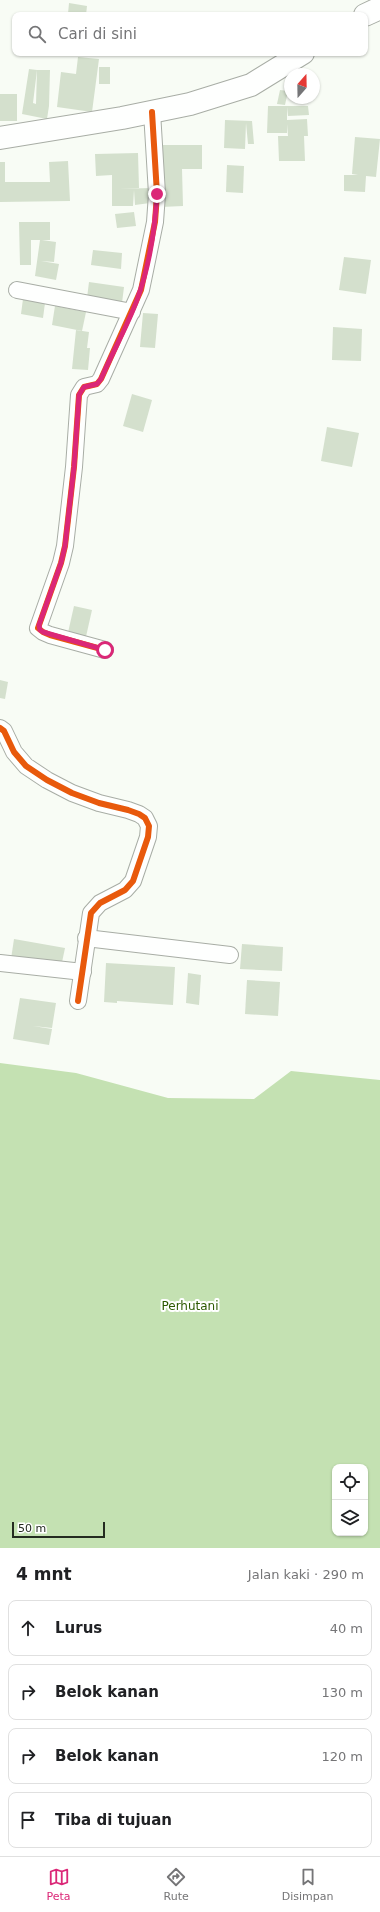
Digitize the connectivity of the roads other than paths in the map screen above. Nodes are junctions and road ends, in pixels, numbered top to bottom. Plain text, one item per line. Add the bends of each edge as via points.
1 (380, 8) edge
2 (368, 14) edge
3 (298, 56) edge
4 (152, 112) junction
5 (0, 138) edge
6 (17, 290) dead end
7 (132, 312) junction
8 (105, 650) dead end
9 (0, 728) edge
10 (86, 938) junction
11 (230, 955) dead end
12 (0, 962) edge
13 (83, 972) junction
14 (78, 1001) dead end

1 - 2 highway
3 - 4 highway via 251,85 190,104
4 - 5 highway
4 - 7 street via 157,194 155,222 142,284
6 - 7 street
7 - 8 street via 101,379 97,384 84,387 79,395 65,546 38,628 50,635
9 - 10 street via 26,766 48,780 72,793 145,818 148,837 133,881 125,890 100,903 91,913
10 - 11 street
10 - 13 street
12 - 13 street
13 - 14 street

